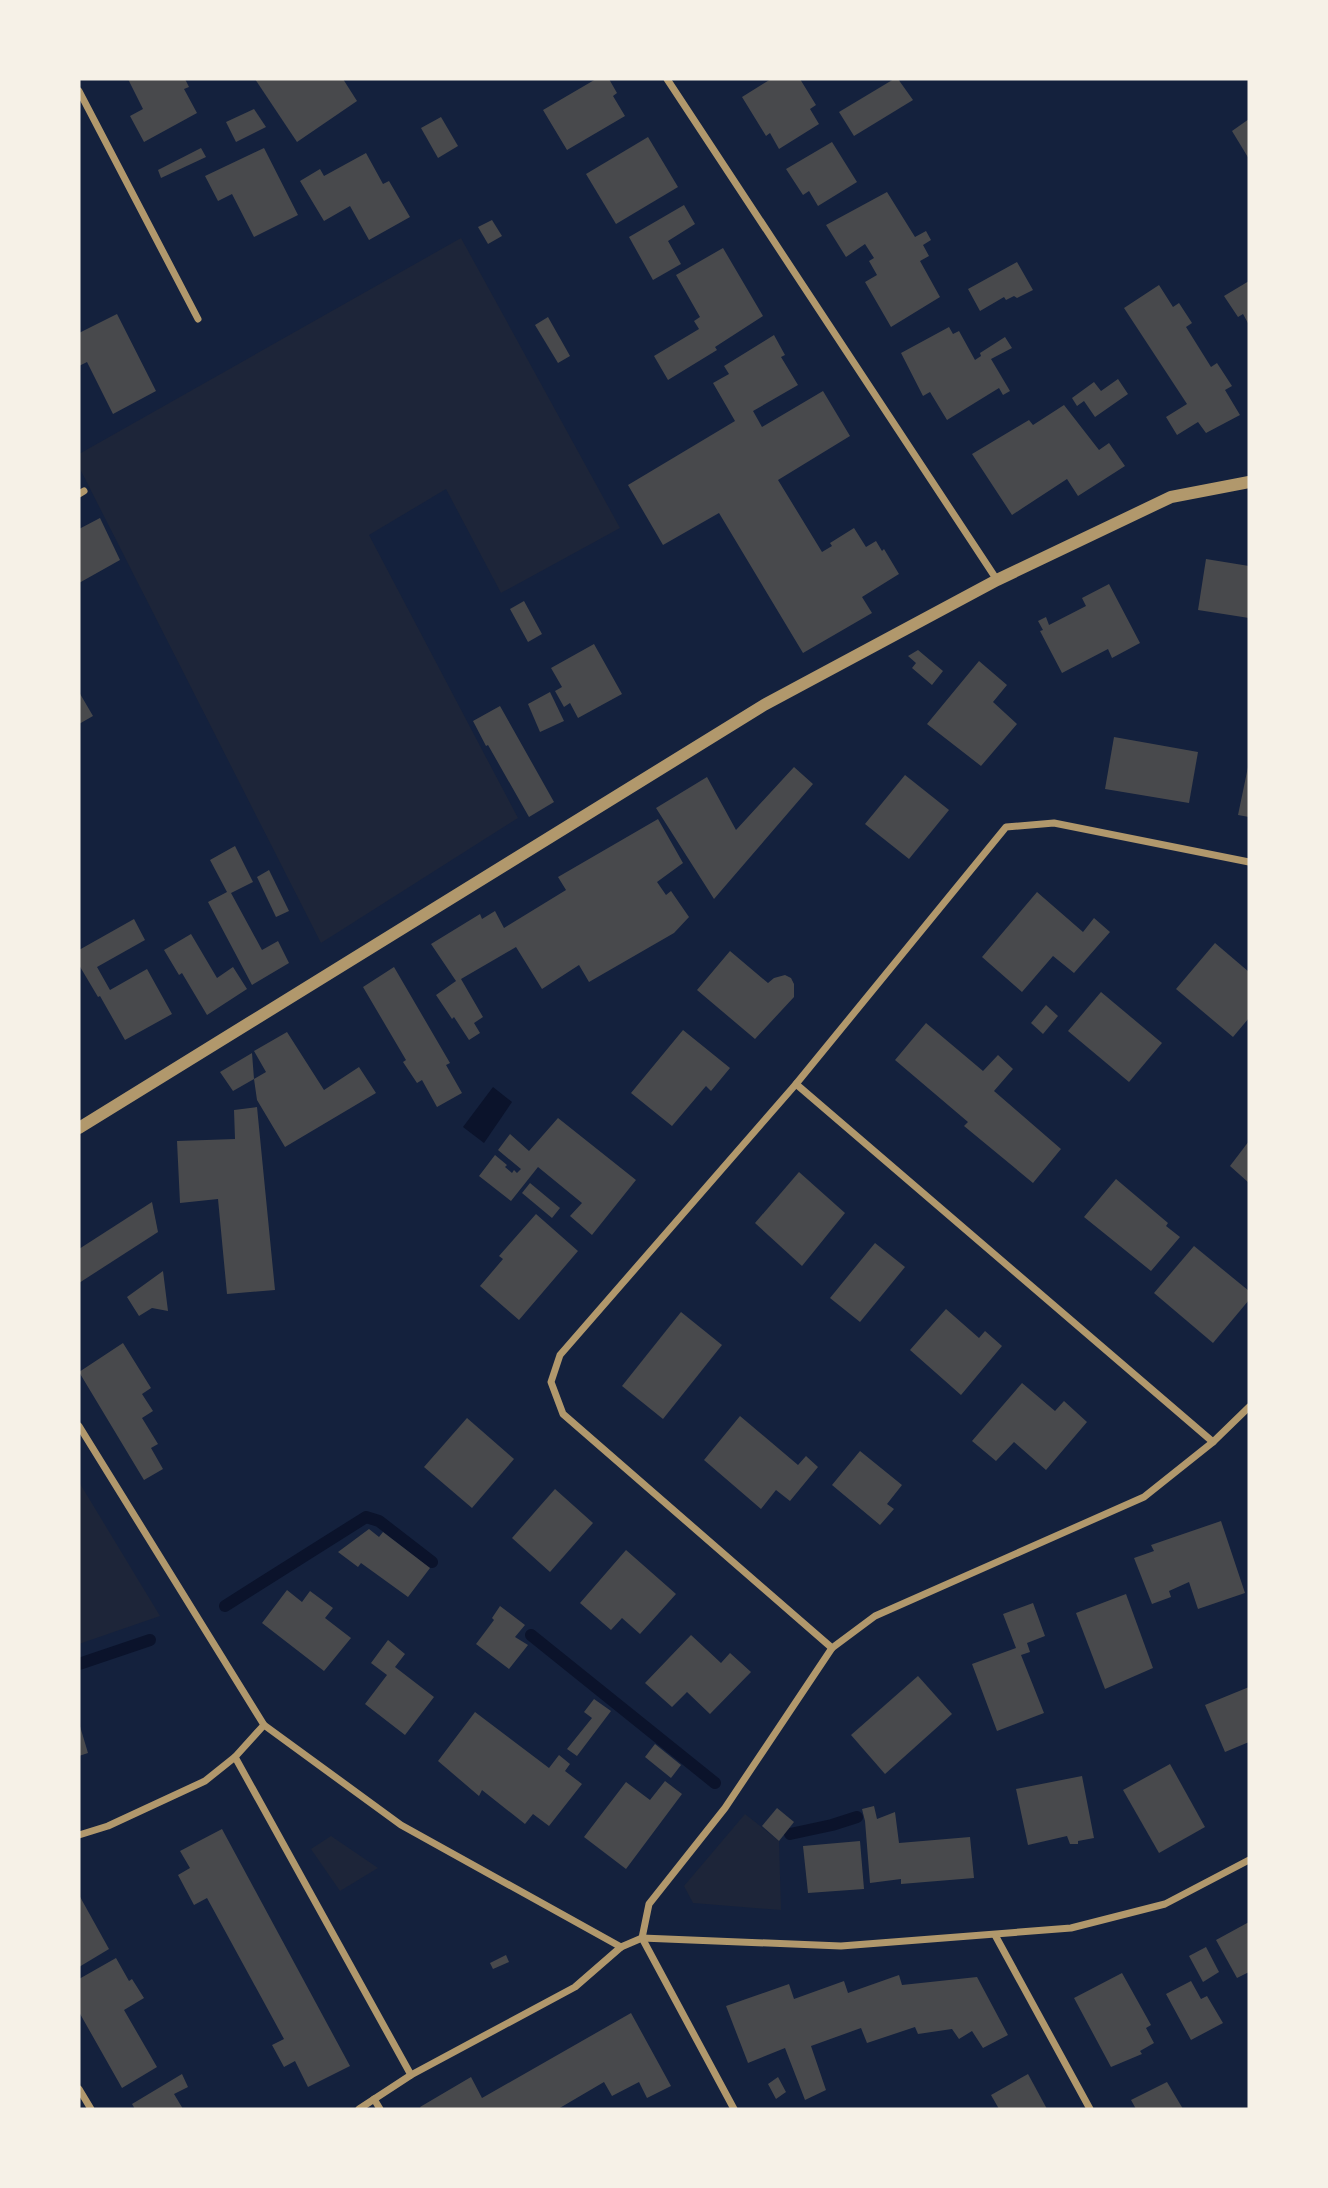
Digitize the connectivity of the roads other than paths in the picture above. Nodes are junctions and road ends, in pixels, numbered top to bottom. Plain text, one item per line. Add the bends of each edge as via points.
1 (667, 79) edge
2 (79, 91) edge
3 (198, 320) dead end
4 (1249, 482) edge
5 (997, 580) junction
6 (1249, 862) edge
7 (796, 1084) junction
8 (79, 1128) edge
9 (1249, 1407) edge
10 (79, 1426) edge
11 (1213, 1442) junction
12 (832, 1648) junction
13 (264, 1725) junction
14 (234, 1756) junction
15 (79, 1835) edge
16 (1249, 1860) edge
17 (995, 1935) junction
18 (642, 1938) junction
19 (621, 1947) junction
20 (411, 2075) junction
21 (79, 2089) edge
22 (374, 2099) junction
23 (91, 2109) edge
24 (359, 2109) edge
25 (380, 2109) edge
26 (734, 2109) edge
27 (1090, 2109) edge

1 - 5 street
2 - 3 street
4 - 5 street via 1171,497
5 - 8 street via 764,705
6 - 7 street via 1054,823 1006,827
7 - 11 street
7 - 12 street via 560,1355 551,1382 564,1414
9 - 11 street
10 - 13 street
11 - 12 street via 1144,1497 875,1616
12 - 18 street via 725,1808 649,1904
13 - 14 street
13 - 19 street via 401,1825
14 - 15 street via 205,1781
14 - 20 street
16 - 17 street via 1165,1904 1071,1928
17 - 18 street via 841,1947
17 - 27 street
18 - 19 street
18 - 26 street
19 - 20 street via 575,1987
20 - 22 street
21 - 23 street
22 - 24 street
22 - 25 street

